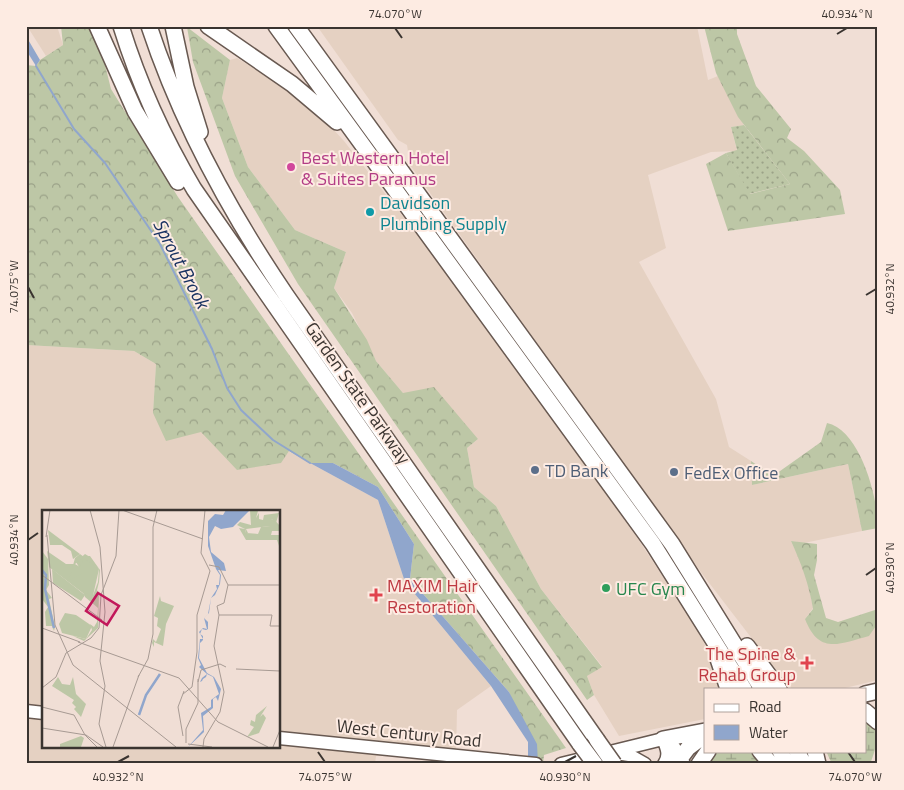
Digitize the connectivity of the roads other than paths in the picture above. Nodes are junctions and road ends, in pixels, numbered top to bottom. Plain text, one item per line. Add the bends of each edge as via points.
1 (97, 26) edge
2 (121, 26) edge
3 (149, 26) edge
4 (172, 26) edge
5 (208, 26) edge
6 (276, 26) edge
7 (296, 26) edge
8 (360, 142) junction
9 (218, 186) junction
10 (253, 276) junction
11 (710, 603) junction
12 (705, 625) junction
13 (728, 688) edge
14 (743, 688) edge
15 (761, 688) edge
16 (777, 688) edge
17 (26, 711) edge
18 (866, 712) edge
19 (42, 713) edge
20 (878, 722) edge
21 (704, 730) edge
22 (704, 736) edge
23 (280, 738) edge
24 (663, 739) junction
25 (707, 752) edge
26 (761, 752) edge
27 (781, 752) edge
28 (798, 752) edge
29 (611, 758) edge
30 (680, 761) edge
31 (536, 764) edge
32 (560, 764) edge
33 (595, 764) edge
34 (645, 764) edge
35 (664, 764) edge
36 (699, 764) edge
37 (771, 764) edge
38 (787, 764) edge
39 (804, 764) edge

1 - 10 highway via 135,111 175,176 209,227
2 - 10 highway, Garden State Parkway via 146,97 168,144 198,197
3 - 9 highway, Garden State Parkway via 184,117
4 - 9 highway via 186,87
5 - 8 highway via 292,84
6 - 8 highway
7 - 11 highway via 604,449
8 - 12 highway via 628,510
9 - 29 highway, Garden State Parkway, bridge via 286,295
10 - 33 highway, Garden State Parkway, bridge
11 - 15 highway
11 - 16 highway via 740,636
12 - 13 highway
12 - 14 highway
17 - 19 main road
18 - 20 highway
21 - 24 highway
22 - 30 highway
23 - 31 main road, West Century Road
24 - 29 main road
24 - 30 main road via 674,747
24 - 35 main road via 668,749
25 - 36 highway
26 - 37 highway
27 - 38 highway
28 - 39 highway
29 - 32 main road
29 - 34 main road via 630,755

